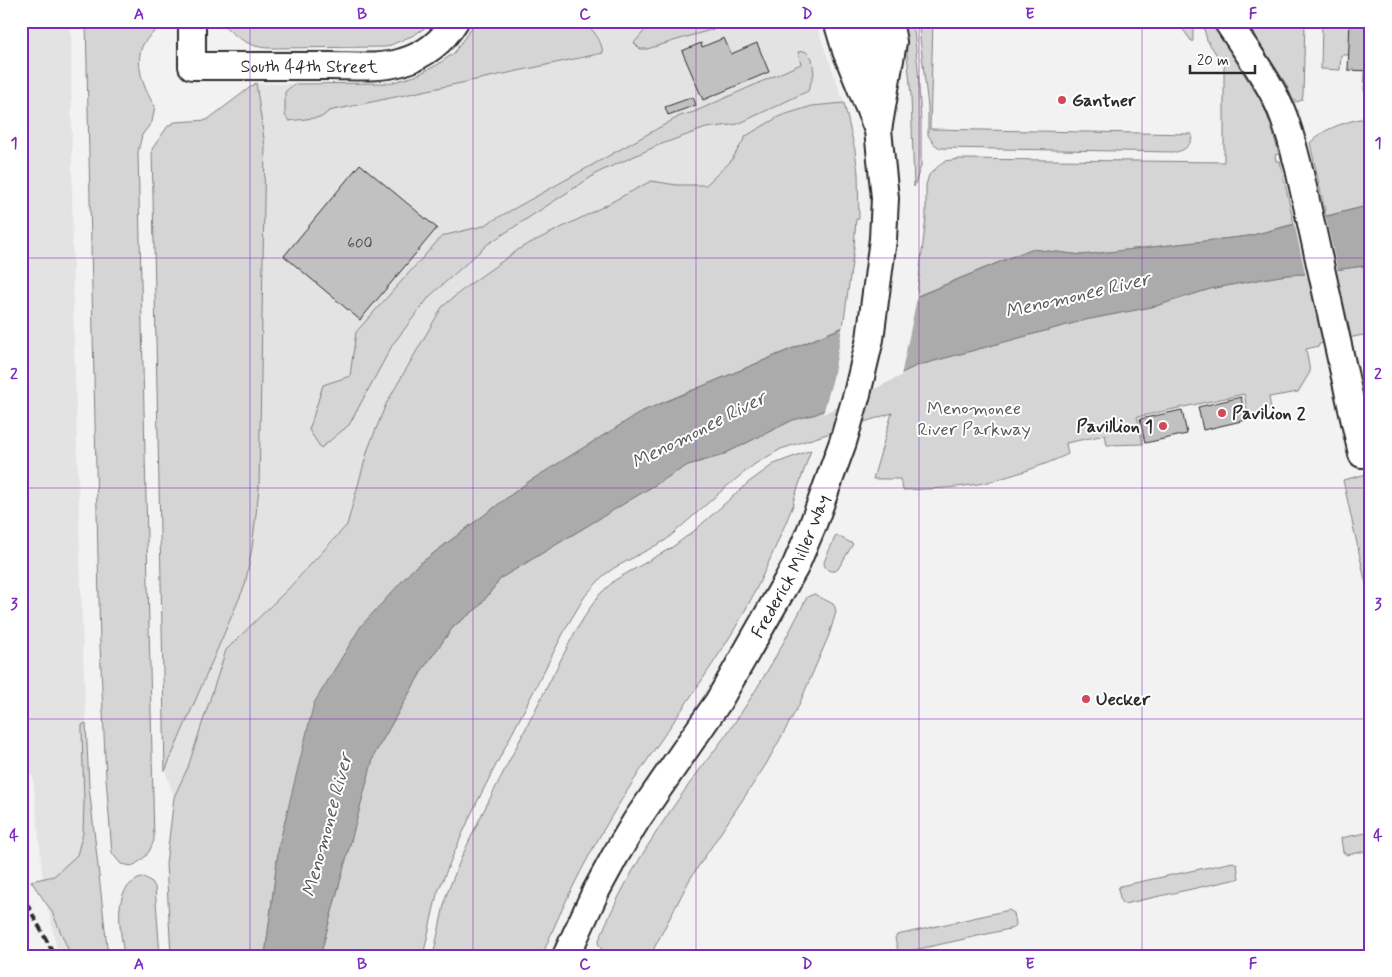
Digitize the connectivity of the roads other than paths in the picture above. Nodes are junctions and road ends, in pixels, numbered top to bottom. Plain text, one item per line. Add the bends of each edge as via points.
1 (192, 21) edge
2 (455, 21) edge
3 (838, 21) edge
4 (865, 21) edge
5 (889, 21) edge
6 (1227, 21) edge
7 (878, 130) junction
8 (1362, 454) dead end
9 (566, 956) edge

1 - 2 street, South 44th Street via 192,66 382,66 420,55 435,45
3 - 7 street, Frederick Miller Way via 846,51
4 - 7 street
5 - 7 street, Frederick Miller Way via 893,42
6 - 8 street via 1278,102 1288,130
7 - 9 street, Frederick Miller Way via 885,198 870,339 857,394 828,486 795,567 718,702 615,856

